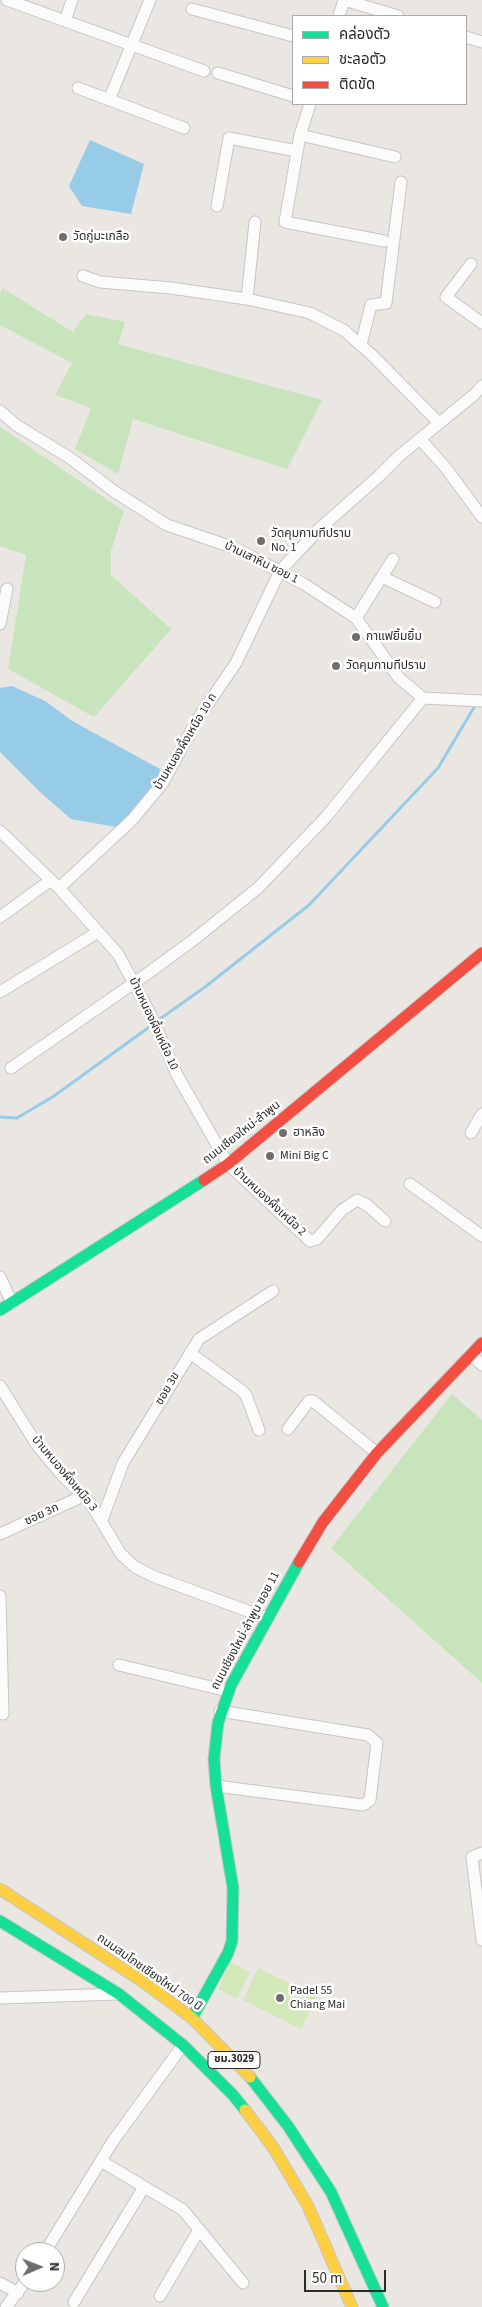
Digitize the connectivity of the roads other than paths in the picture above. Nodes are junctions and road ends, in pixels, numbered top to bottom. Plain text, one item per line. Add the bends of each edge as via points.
1 (7, 0) edge
2 (72, 0) edge
3 (150, 0) edge
4 (344, 0) edge
5 (192, 8) dead end
6 (338, 15) edge
7 (395, 15) edge
8 (65, 22) junction
9 (292, 36) edge
10 (467, 37) edge
11 (482, 42) edge
12 (132, 46) junction
13 (204, 71) dead end
14 (218, 73) dead end
15 (78, 88) dead end
16 (292, 96) edge
17 (109, 100) junction
18 (310, 105) edge
19 (184, 128) dead end
20 (300, 136) junction
21 (297, 151) junction
22 (395, 157) dead end
23 (401, 182) dead end
24 (217, 206) dead end
25 (254, 222) dead end
26 (384, 241) dead end
27 (471, 264) dead end
28 (82, 276) dead end
29 (247, 299) junction
30 (482, 323) edge
31 (361, 345) junction
32 (480, 392) edge
33 (0, 412) edge
34 (439, 423) junction
35 (420, 439) junction
36 (482, 517) edge
37 (393, 559) dead end
38 (280, 571) junction
39 (382, 577) junction
40 (7, 589) dead end
41 (435, 602) dead end
42 (356, 618) junction
43 (0, 624) edge
44 (423, 698) junction
45 (482, 701) edge
46 (0, 831) edge
47 (55, 884) junction
48 (0, 917) edge
49 (98, 932) junction
50 (480, 956) edge
51 (135, 983) junction
52 (0, 992) edge
53 (12, 1068) dead end
54 (482, 1114) edge
55 (471, 1133) dead end
56 (228, 1164) junction
57 (410, 1184) dead end
58 (385, 1221) dead end
59 (482, 1236) edge
60 (0, 1277) edge
61 (273, 1291) dead end
62 (12, 1303) junction
63 (0, 1310) edge
64 (482, 1343) edge
65 (190, 1353) junction
66 (471, 1354) junction
67 (482, 1364) edge
68 (0, 1386) edge
69 (288, 1429) dead end
70 (259, 1430) dead end
71 (377, 1453) junction
72 (83, 1496) junction
73 (102, 1520) junction
74 (0, 1534) edge
75 (0, 1596) edge
76 (267, 1618) junction
77 (119, 1665) dead end
78 (228, 1691) junction
79 (220, 1711) junction
80 (4, 1714) dead end
81 (216, 1786) junction
82 (482, 1853) edge
83 (0, 1889) edge
84 (0, 1921) edge
85 (482, 1940) edge
86 (119, 1994) junction
87 (0, 1998) edge
88 (192, 2018) junction
89 (183, 2045) junction
90 (101, 2161) junction
91 (144, 2187) junction
92 (199, 2230) junction
93 (51, 2242) edge
94 (0, 2283) edge
95 (243, 2283) dead end
96 (18, 2293) joint
97 (160, 2296) dead end
98 (74, 2302) dead end
99 (6, 2307) edge
100 (352, 2307) edge
101 (383, 2307) edge

1 - 8 street
2 - 8 street
3 - 12 street
4 - 6 street
4 - 7 street
5 - 9 street
8 - 12 street
10 - 11 street
12 - 13 street
12 - 17 street
14 - 16 street
15 - 17 street
17 - 19 street
18 - 20 street
20 - 21 street
20 - 22 street
21 - 24 street via 229,138
21 - 26 street via 285,222
23 - 31 street via 386,303 371,305
25 - 29 street
27 - 30 street via 446,297
28 - 29 street via 100,282
29 - 31 street via 310,313 345,331
31 - 34 street
32 - 34 street, บ้านหนองผึ้งเหนือ 10 ก
33 - 38 street, บ้านเสาหิน ซอย 1 via 167,524 235,548
34 - 35 street, บ้านหนองผึ้งเหนือ 10 ก
35 - 36 street
35 - 38 street, บ้านหนองผึ้งเหนือ 10 ก via 319,529
37 - 39 street
38 - 42 street, บ้านเสาหิน ซอย 1
38 - 47 street, บ้านหนองผึ้งเหนือ 10 ก via 236,663 197,720 162,784 132,820
39 - 41 street
39 - 42 street
40 - 43 street
42 - 44 street, บ้านเสาหิน ซอย 1 via 399,678
44 - 45 street
44 - 51 street via 326,817 258,888
46 - 47 street, บ้านหนองผึ้งเหนือ 10
47 - 48 street, บ้านหนองผึ้งเหนือ 10 ก
47 - 49 street, บ้านหนองผึ้งเหนือ 10
49 - 51 street, บ้านหนองผึ้งเหนือ 10 via 118,954
49 - 52 street
50 - 56 main road, ถนนเชียงใหม่-ลำพูน
51 - 53 street
51 - 56 street, บ้านหนองผึ้งเหนือ 10 via 177,1075
54 - 55 street
56 - 58 street, บ้านหนองผึ้งเหนือ 2 via 310,1241 357,1200
56 - 62 main road, ถนนเชียงใหม่-ลำพูน
57 - 59 street
60 - 62 street
61 - 65 street, ซอย 3ข via 199,1339
62 - 63 main road, ถนนเชียงใหม่-ลำพูน
64 - 66 main road, ถนนเชียงใหม่-ลำพูน ซอย 11
65 - 70 street via 246,1395
65 - 73 street, ซอย 3ข via 122,1462
66 - 67 street
66 - 71 main road, ถนนเชียงใหม่-ลำพูน ซอย 11
68 - 72 street, บ้านหนองผึ้งเหนือ 3 via 37,1445
69 - 71 street via 309,1402 314,1401
71 - 76 main road, ถนนเชียงใหม่-ลำพูน ซอย 11 via 323,1522
72 - 73 street, บ้านหนองผึ้งเหนือ 3
72 - 74 street, ซอย 3ก
73 - 76 street, บ้านหนองผึ้งเหนือ 3 via 121,1554 135,1567 155,1578
75 - 80 street
76 - 78 main road, ถนนเชียงใหม่-ลำพูน ซอย 11
77 - 78 street
78 - 79 main road, ถนนเชียงใหม่-ลำพูน ซอย 11
79 - 81 main road, ถนนเชียงใหม่-ลำพูน ซอย 11 via 214,1759
79 - 81 street via 368,1735 377,1743 370,1800 363,1805
81 - 88 main road, ถนนเชียงใหม่-ลำพูน ซอย 11 via 232,1888 232,1941
82 - 85 street via 472,1857
83 - 88 main road, ถนนสมโภชเชียงใหม่ 700 ปี / ชม.3029 via 142,1981
84 - 86 main road, ชม.3029
86 - 87 street
86 - 89 main road, ชม.3029
88 - 101 main road, ถนนสมโภชเชียงใหม่ 700 ปี / ชม.3029 via 248,2074 288,2126 331,2192
89 - 90 street
89 - 100 main road, ชม.3029 via 233,2095 272,2147 308,2206
90 - 91 street
90 - 93 street
91 - 92 street via 183,2210
91 - 98 street
92 - 95 street
92 - 97 street
94 - 96 street
96 - 99 street

